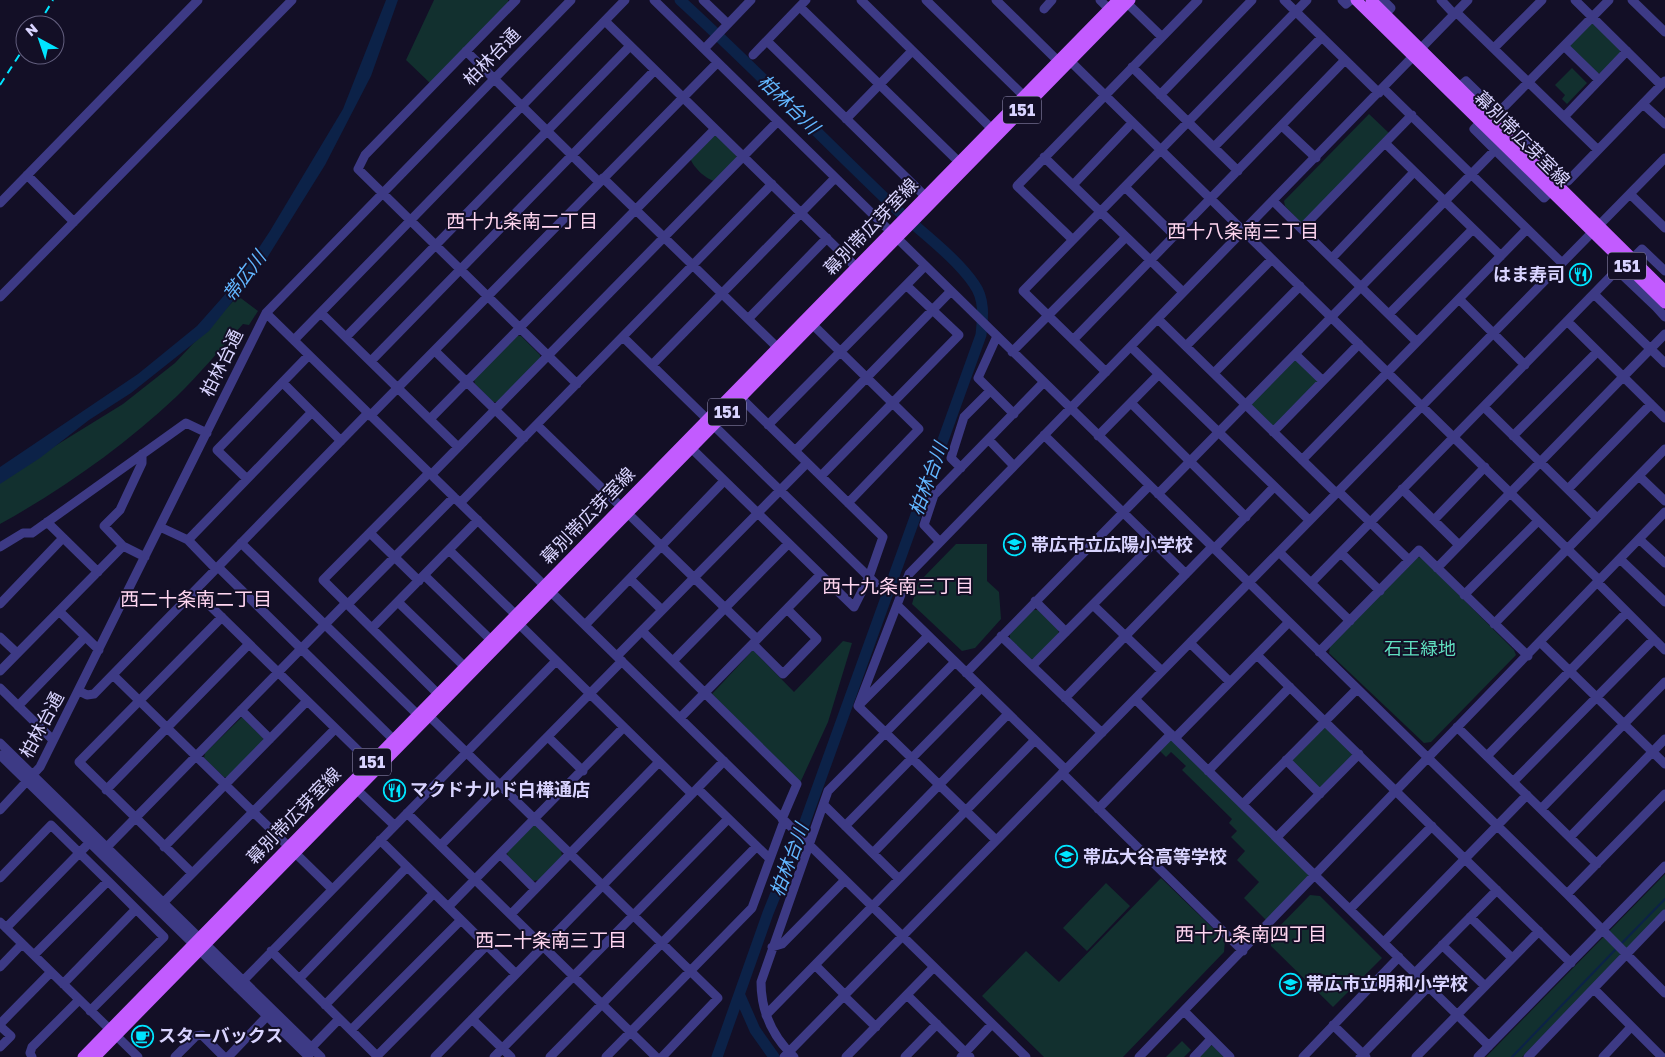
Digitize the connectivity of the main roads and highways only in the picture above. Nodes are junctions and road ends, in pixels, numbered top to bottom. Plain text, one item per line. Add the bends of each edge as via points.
1 (1356, 0) edge
2 (1371, 0) edge
3 (1125, 1) edge
4 (1418, 53) junction
5 (1489, 116) junction
6 (962, 165) junction
7 (1540, 167) junction
8 (912, 217) junction
9 (1596, 228) junction
10 (1663, 300) edge
11 (494, 643) junction
12 (423, 714) junction
13 (374, 766) junction
14 (112, 1033) junction
15 (83, 1057) edge
16 (95, 1057) edge

1 - 4 main road, 幕別帯広芽室線 / 151
2 - 4 main road, 幕別帯広芽室線 / 151
3 - 6 main road, 幕別帯広芽室線 / 151
4 - 5 main road, 幕別帯広芽室線 / 151
4 - 5 main road, 幕別帯広芽室線 / 151
5 - 7 main road, 幕別帯広芽室線 / 151
6 - 8 main road, 幕別帯広芽室線 / 151
6 - 8 main road, 幕別帯広芽室線 / 151 via 925,196
7 - 9 main road, 幕別帯広芽室線 / 151
7 - 9 main road, 幕別帯広芽室線 / 151 via 1551,191
8 - 11 main road, 幕別帯広芽室線 / 151
9 - 10 main road, 幕別帯広芽室線 / 151
9 - 10 main road, 幕別帯広芽室線 / 151 via 1633,258
11 - 12 main road, 幕別帯広芽室線 / 151
11 - 12 main road, 幕別帯広芽室線 / 151 via 465,667
12 - 13 main road, 幕別帯広芽室線 / 151
12 - 13 main road, 幕別帯広芽室線 / 151 via 393,739
13 - 14 main road, 幕別帯広芽室線 / 151
14 - 15 main road, 幕別帯広芽室線 / 151
14 - 16 main road, 幕別帯広芽室線 / 151

